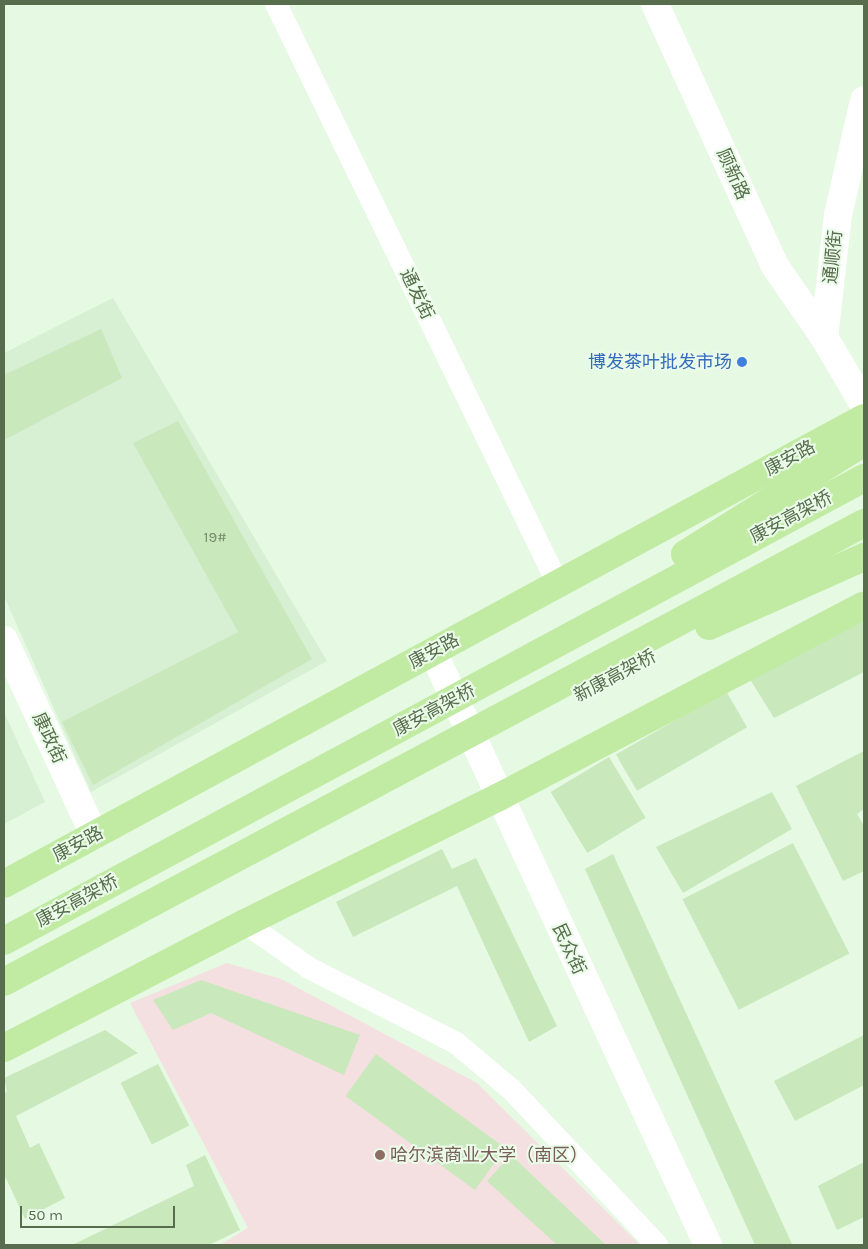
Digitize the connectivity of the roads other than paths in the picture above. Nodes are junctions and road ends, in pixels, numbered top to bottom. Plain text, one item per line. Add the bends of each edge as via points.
1 (276, 4) edge
2 (655, 4) edge
3 (864, 100) edge
4 (824, 337) junction
5 (864, 406) edge
6 (864, 418) edge
7 (864, 442) edge
8 (864, 478) edge
9 (864, 523) edge
10 (864, 558) edge
11 (558, 584) junction
12 (864, 605) edge
13 (4, 640) edge
14 (433, 652) junction
15 (348, 756) junction
16 (364, 790) junction
17 (499, 797) junction
18 (94, 835) junction
19 (4, 884) edge
20 (245, 923) junction
21 (4, 941) edge
22 (4, 982) edge
23 (4, 1048) edge
24 (657, 1245) edge
25 (708, 1245) edge

1 - 11 street, 通发街
2 - 4 street, 顾新路 via 775,266
3 - 4 street, 通顺街 via 838,215
4 - 5 street
6 - 11 highway, 康安路
7 - 15 highway via 698,548 505,652
8 - 15 highway, 康安高架桥
9 - 16 highway, 康安高架桥
10 - 16 highway, 新康高架桥 via 732,614 548,711
11 - 14 highway, 康安路
12 - 17 highway
13 - 18 street, 康政街
14 - 17 street, 民众街
14 - 18 highway, 康安路
15 - 21 highway, 康安高架桥
16 - 22 highway, 康安高架桥
17 - 20 highway
17 - 25 street, 民众街
18 - 19 highway, 康安路
20 - 23 highway
20 - 24 street via 309,968 456,1043 512,1090

